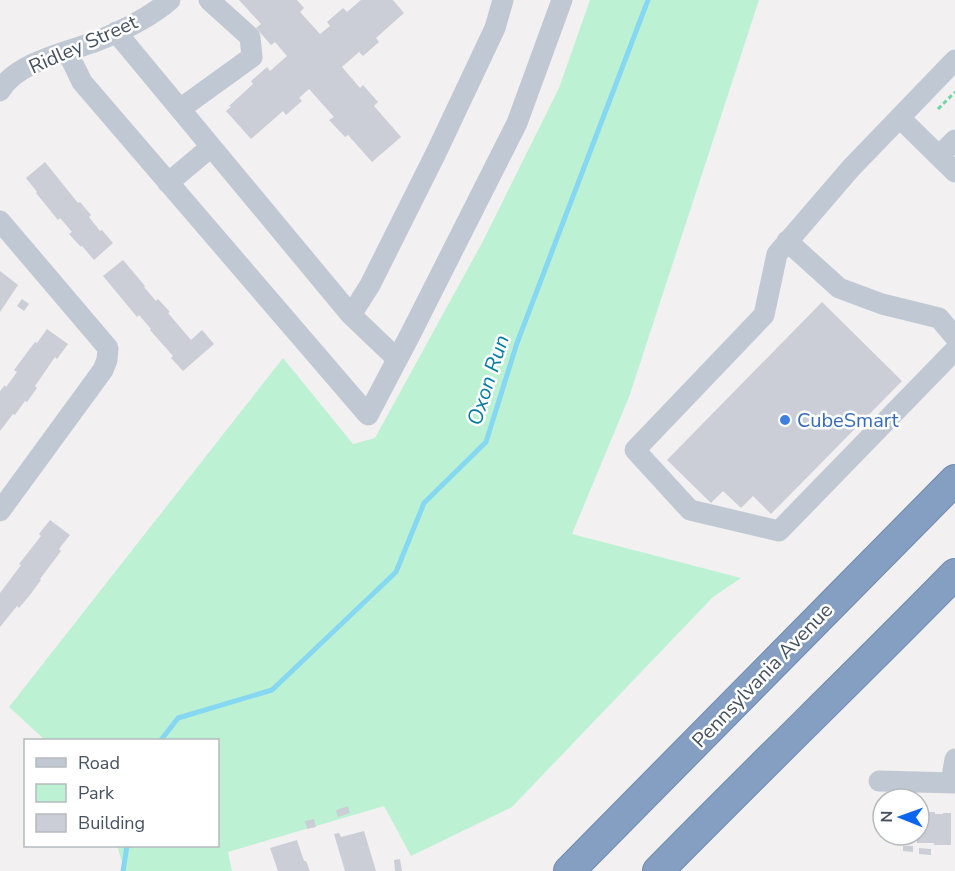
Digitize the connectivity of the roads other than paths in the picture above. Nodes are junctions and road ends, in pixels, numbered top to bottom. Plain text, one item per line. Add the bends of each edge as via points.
1 (170, 0) edge
2 (209, 0) edge
3 (503, 0) edge
4 (562, 0) edge
5 (116, 32) junction
6 (67, 51) junction
7 (955, 60) edge
8 (0, 91) edge
9 (180, 109) junction
10 (900, 118) junction
11 (955, 140) edge
12 (211, 147) junction
13 (939, 156) junction
14 (955, 172) edge
15 (168, 183) junction
16 (0, 221) edge
17 (787, 241) junction
18 (351, 315) junction
19 (955, 337) edge
20 (955, 350) edge
21 (395, 363) junction
22 (955, 480) edge
23 (0, 511) edge
24 (955, 574) edge
25 (955, 759) edge
26 (879, 781) dead end
27 (953, 783) edge
28 (569, 871) edge
29 (658, 871) edge

1 - 5 street, Ridley Street
2 - 9 street via 250,37 252,57
3 - 18 street via 495,28 436,153
4 - 21 street via 517,123
5 - 6 street, Ridley Street
5 - 9 street
6 - 8 street, Ridley Street via 26,68 6,81
6 - 15 street via 82,82
7 - 10 street
9 - 12 street
10 - 13 street
10 - 17 street
11 - 13 street
12 - 15 street
12 - 18 street
13 - 14 street
15 - 21 street via 368,415
16 - 23 street via 108,348 103,370
17 - 19 street via 839,288 939,318
17 - 20 street via 777,254 765,315 635,450 690,510 779,531
18 - 21 street via 393,356
22 - 28 highway, Pennsylvania Avenue
24 - 29 highway
25 - 27 street
26 - 27 street

